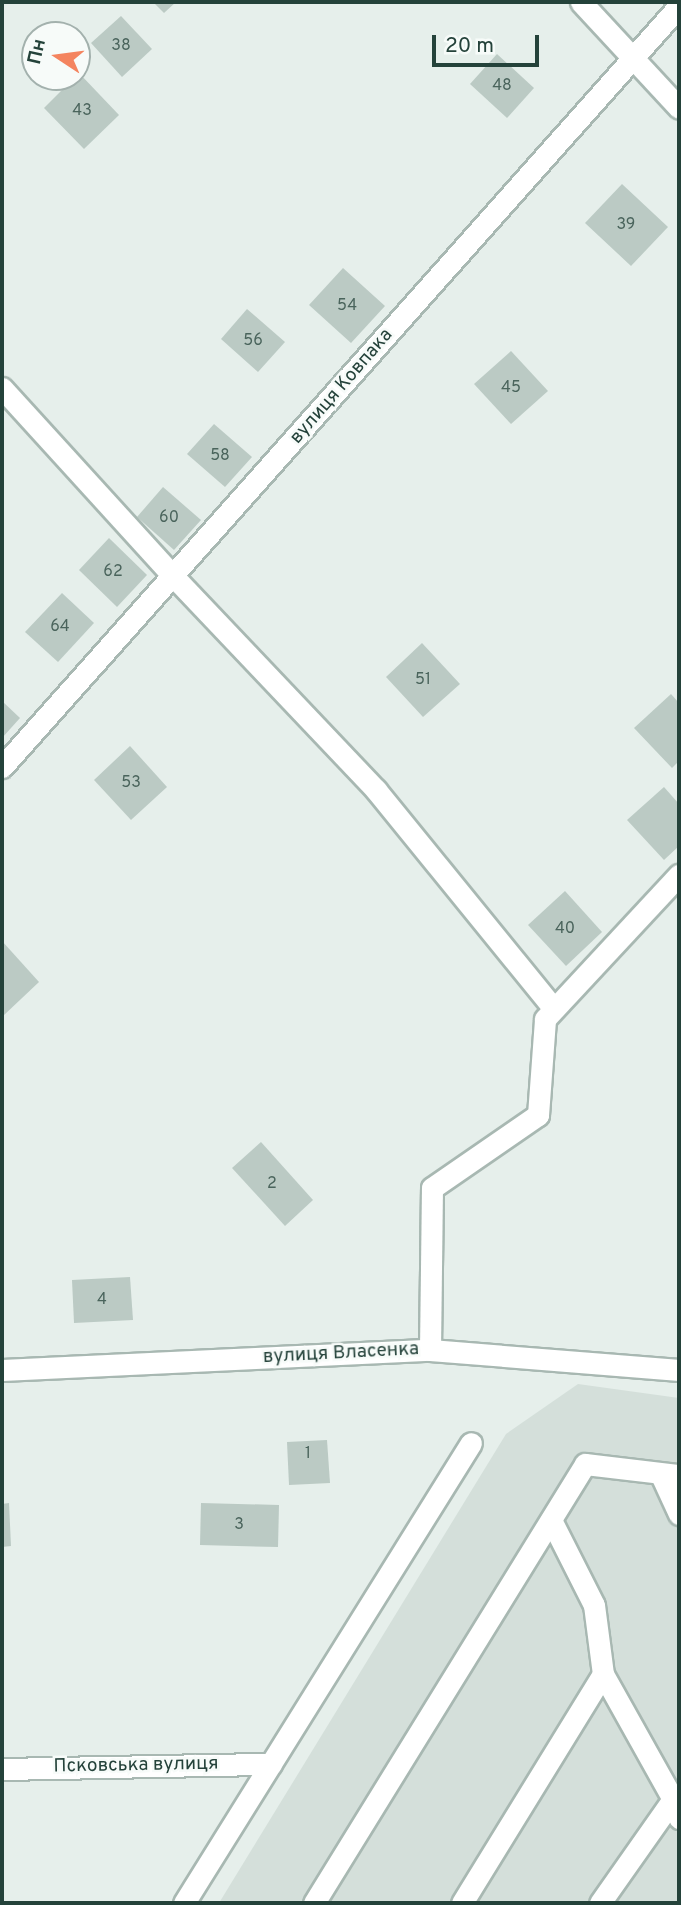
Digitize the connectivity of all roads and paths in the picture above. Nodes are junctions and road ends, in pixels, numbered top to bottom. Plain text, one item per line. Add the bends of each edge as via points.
1 (581, 2) edge
2 (679, 6) edge
3 (632, 58) junction
4 (679, 108) edge
5 (2, 388) edge
6 (174, 577) junction
7 (2, 767) edge
8 (679, 876) edge
9 (554, 1009) junction
10 (430, 1350) junction
11 (2, 1370) edge
12 (679, 1370) edge
13 (471, 1443) dead end
14 (670, 1475) edge
15 (679, 1514) edge
16 (551, 1520) junction
17 (603, 1674) junction
18 (271, 1764) junction
19 (2, 1769) edge
20 (676, 1808) edge
21 (184, 1903) edge
22 (314, 1903) edge
23 (462, 1903) edge
24 (600, 1903) edge

1 - 3 street
2 - 3 street, вулиця Ковпака
3 - 4 street
3 - 6 street, вулиця Ковпака
5 - 6 street
6 - 7 street, вулиця Ковпака
6 - 9 street via 376,790
8 - 9 street
9 - 10 street via 545,1019 538,1115 432,1188
10 - 11 street, вулиця Власенка
10 - 12 street, вулиця Власенка
13 - 18 street
14 - 15 street
14 - 16 street via 585,1464
16 - 17 street via 594,1605
16 - 22 street
17 - 20 street
17 - 23 street
18 - 19 street, Псковська вулиця
18 - 21 street
20 - 24 street

